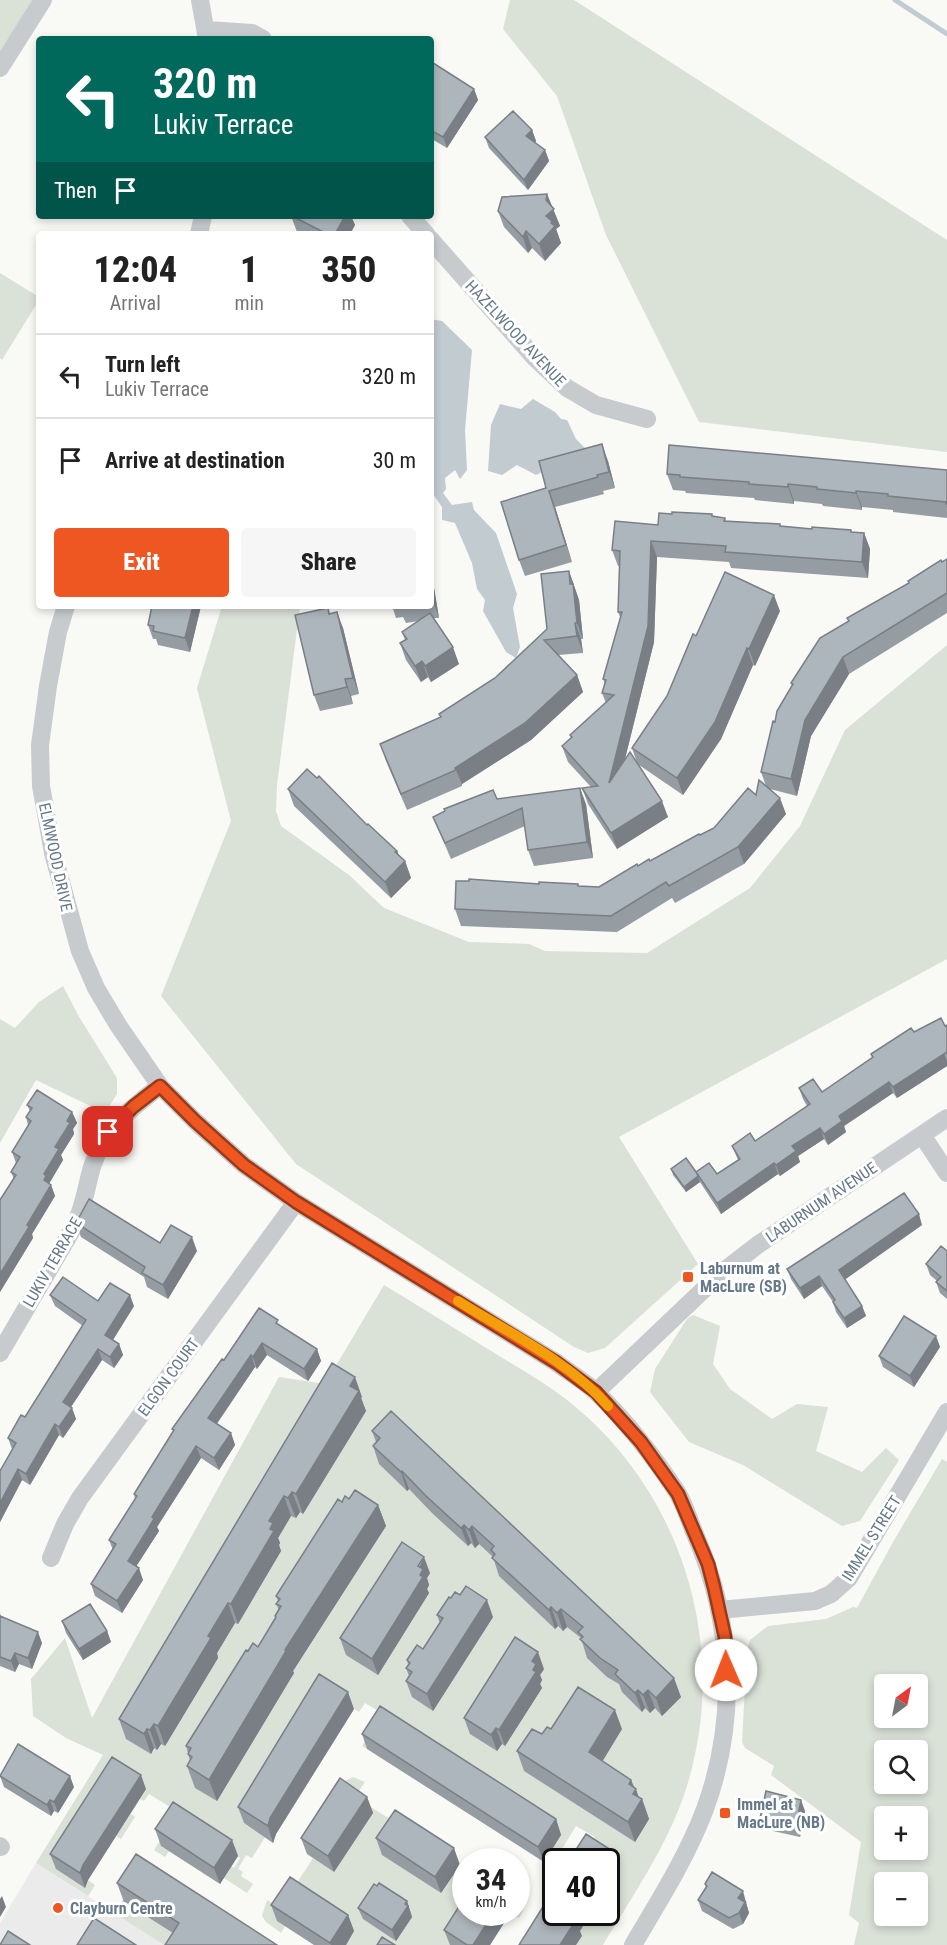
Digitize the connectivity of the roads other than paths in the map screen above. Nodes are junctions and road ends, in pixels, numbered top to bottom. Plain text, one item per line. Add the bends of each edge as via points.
1 (43, 0) edge
2 (200, 0) edge
3 (207, 34) edge
4 (258, 36) edge
5 (0, 68) edge
6 (413, 219) edge
7 (423, 231) edge
8 (434, 244) edge
9 (647, 419) dead end
10 (65, 609) edge
11 (160, 1086) junction
12 (947, 1118) edge
13 (922, 1135) junction
14 (947, 1173) edge
15 (296, 1202) junction
16 (0, 1353) edge
17 (596, 1392) junction
18 (947, 1413) edge
19 (51, 1558) dead end
20 (720, 1610) junction
21 (633, 1945) edge

1 - 5 street
2 - 3 street
3 - 4 street
6 - 7 street
8 - 9 street, HAZELWOOD AVENUE via 535,358 567,388 596,405
10 - 11 street, ELMWOOD DRIVE via 40,745 41,786 52,853 80,951 96,988
11 - 15 street, ELMWOOD DRIVE via 244,1165
11 - 16 street, LUKIV TERRACE via 108,1132 98,1150 75,1225
12 - 13 street, LABURNUM AVENUE
13 - 14 street
13 - 17 street, LABURNUM AVENUE via 720,1274
15 - 17 street, ELMWOOD DRIVE via 557,1363
15 - 19 street, ELGON COURT via 80,1498
17 - 20 street, ELMWOOD DRIVE via 641,1442 678,1494 708,1564
18 - 20 street, IMMEL STREET via 849,1578 831,1594 815,1601
20 - 21 street, ELMWOOD DRIVE via 726,1670 723,1745 706,1808 690,1844

